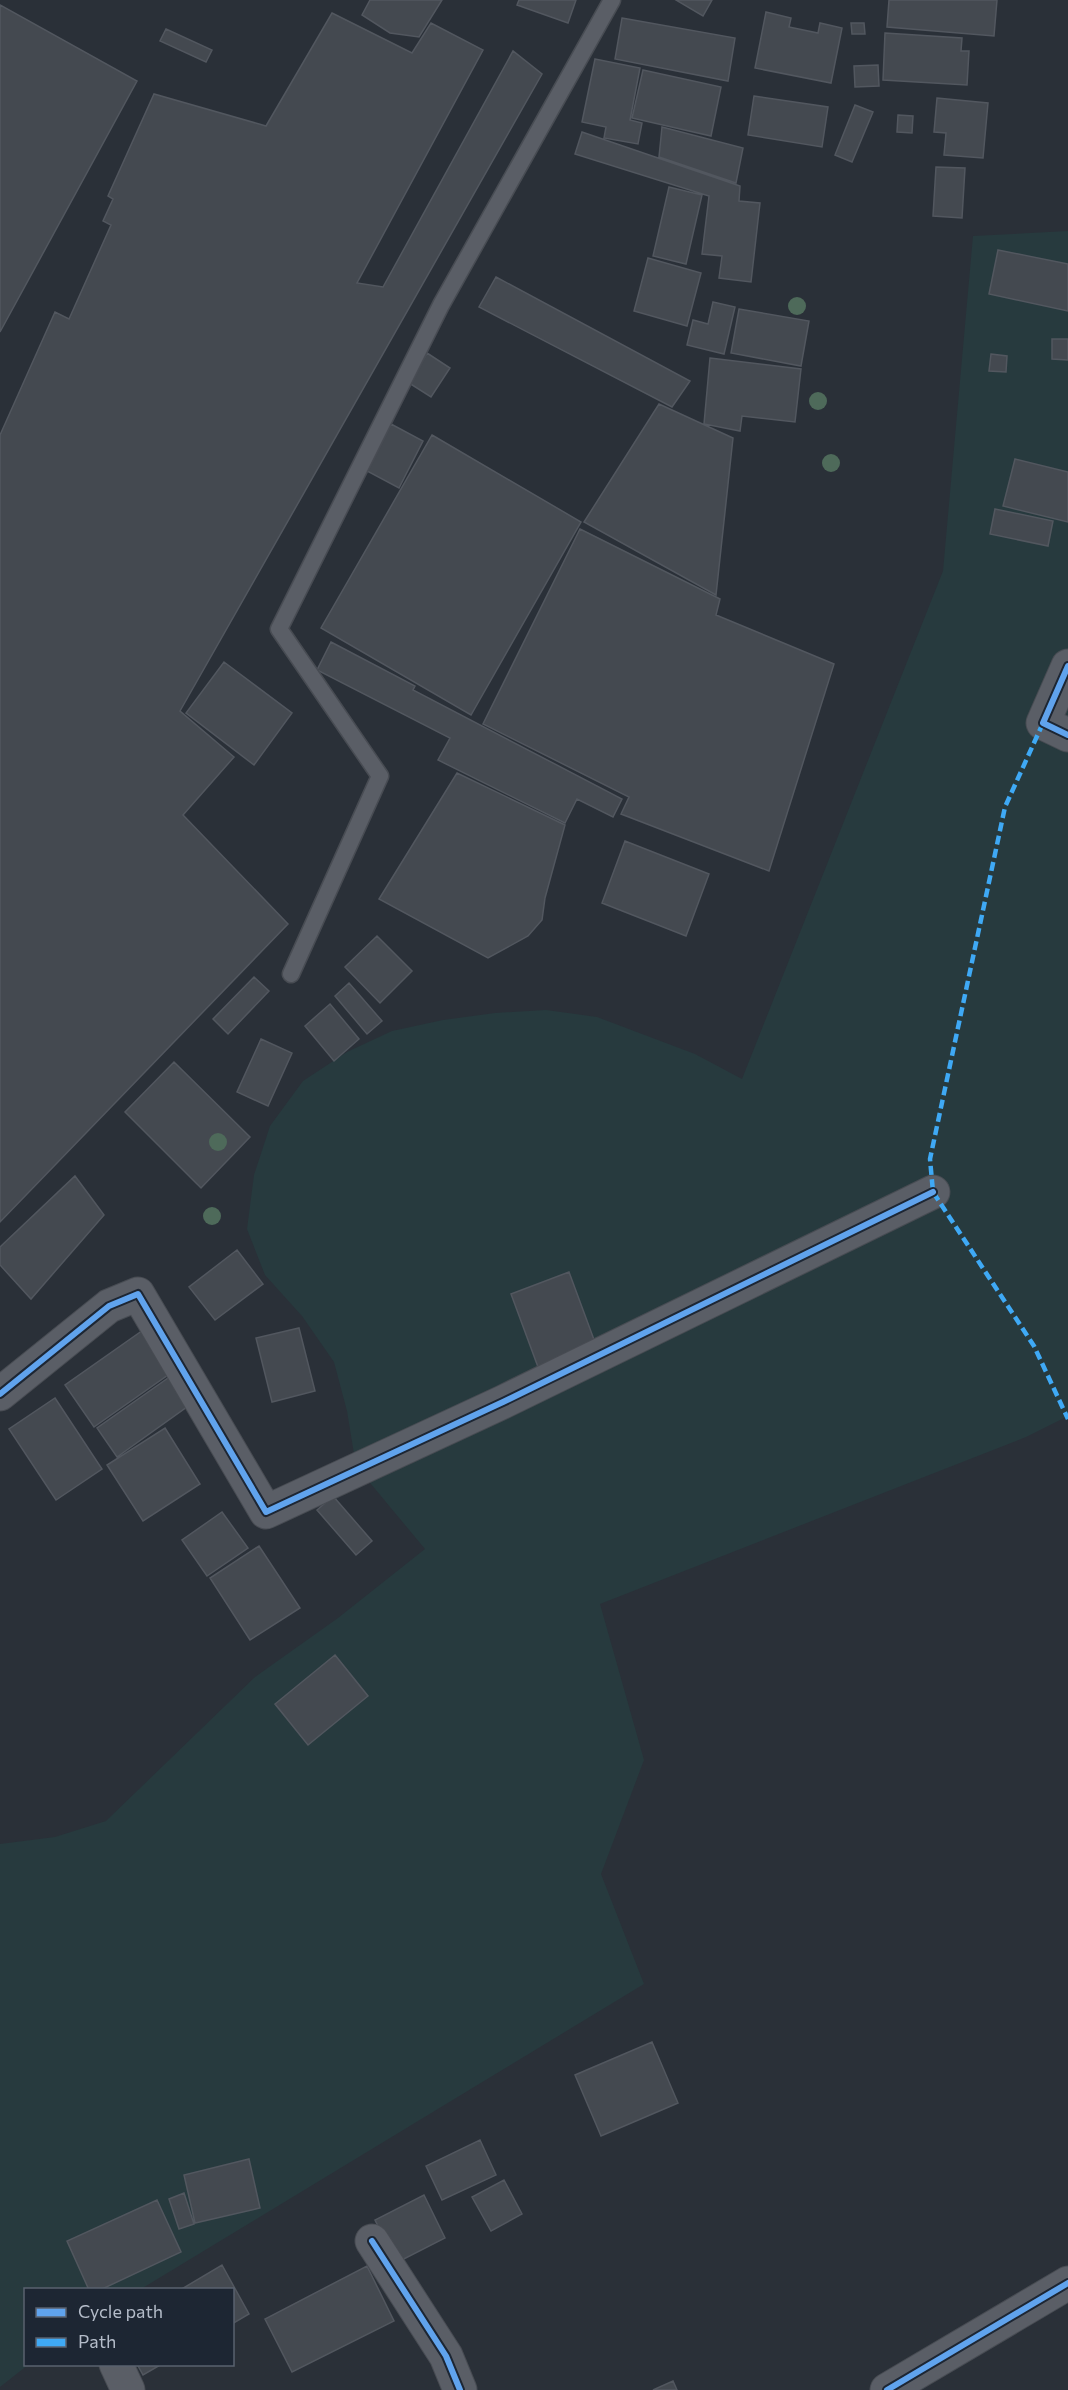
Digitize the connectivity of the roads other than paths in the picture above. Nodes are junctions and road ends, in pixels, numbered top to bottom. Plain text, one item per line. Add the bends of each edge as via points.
1 (612, 0) edge
2 (1068, 666) edge
3 (1068, 735) edge
4 (291, 974) dead end
5 (933, 1192) dead end
6 (0, 1394) edge
7 (372, 2241) dead end
8 (1068, 2283) edge
9 (117, 2366) edge
10 (128, 2390) edge
11 (460, 2390) edge
12 (887, 2390) edge

1 - 4 lane via 441,305 279,629 380,776
2 - 3 street via 1043,723
5 - 6 street via 503,1402 266,1512 138,1294 109,1306
7 - 11 street via 446,2356
8 - 12 street
9 - 10 street

